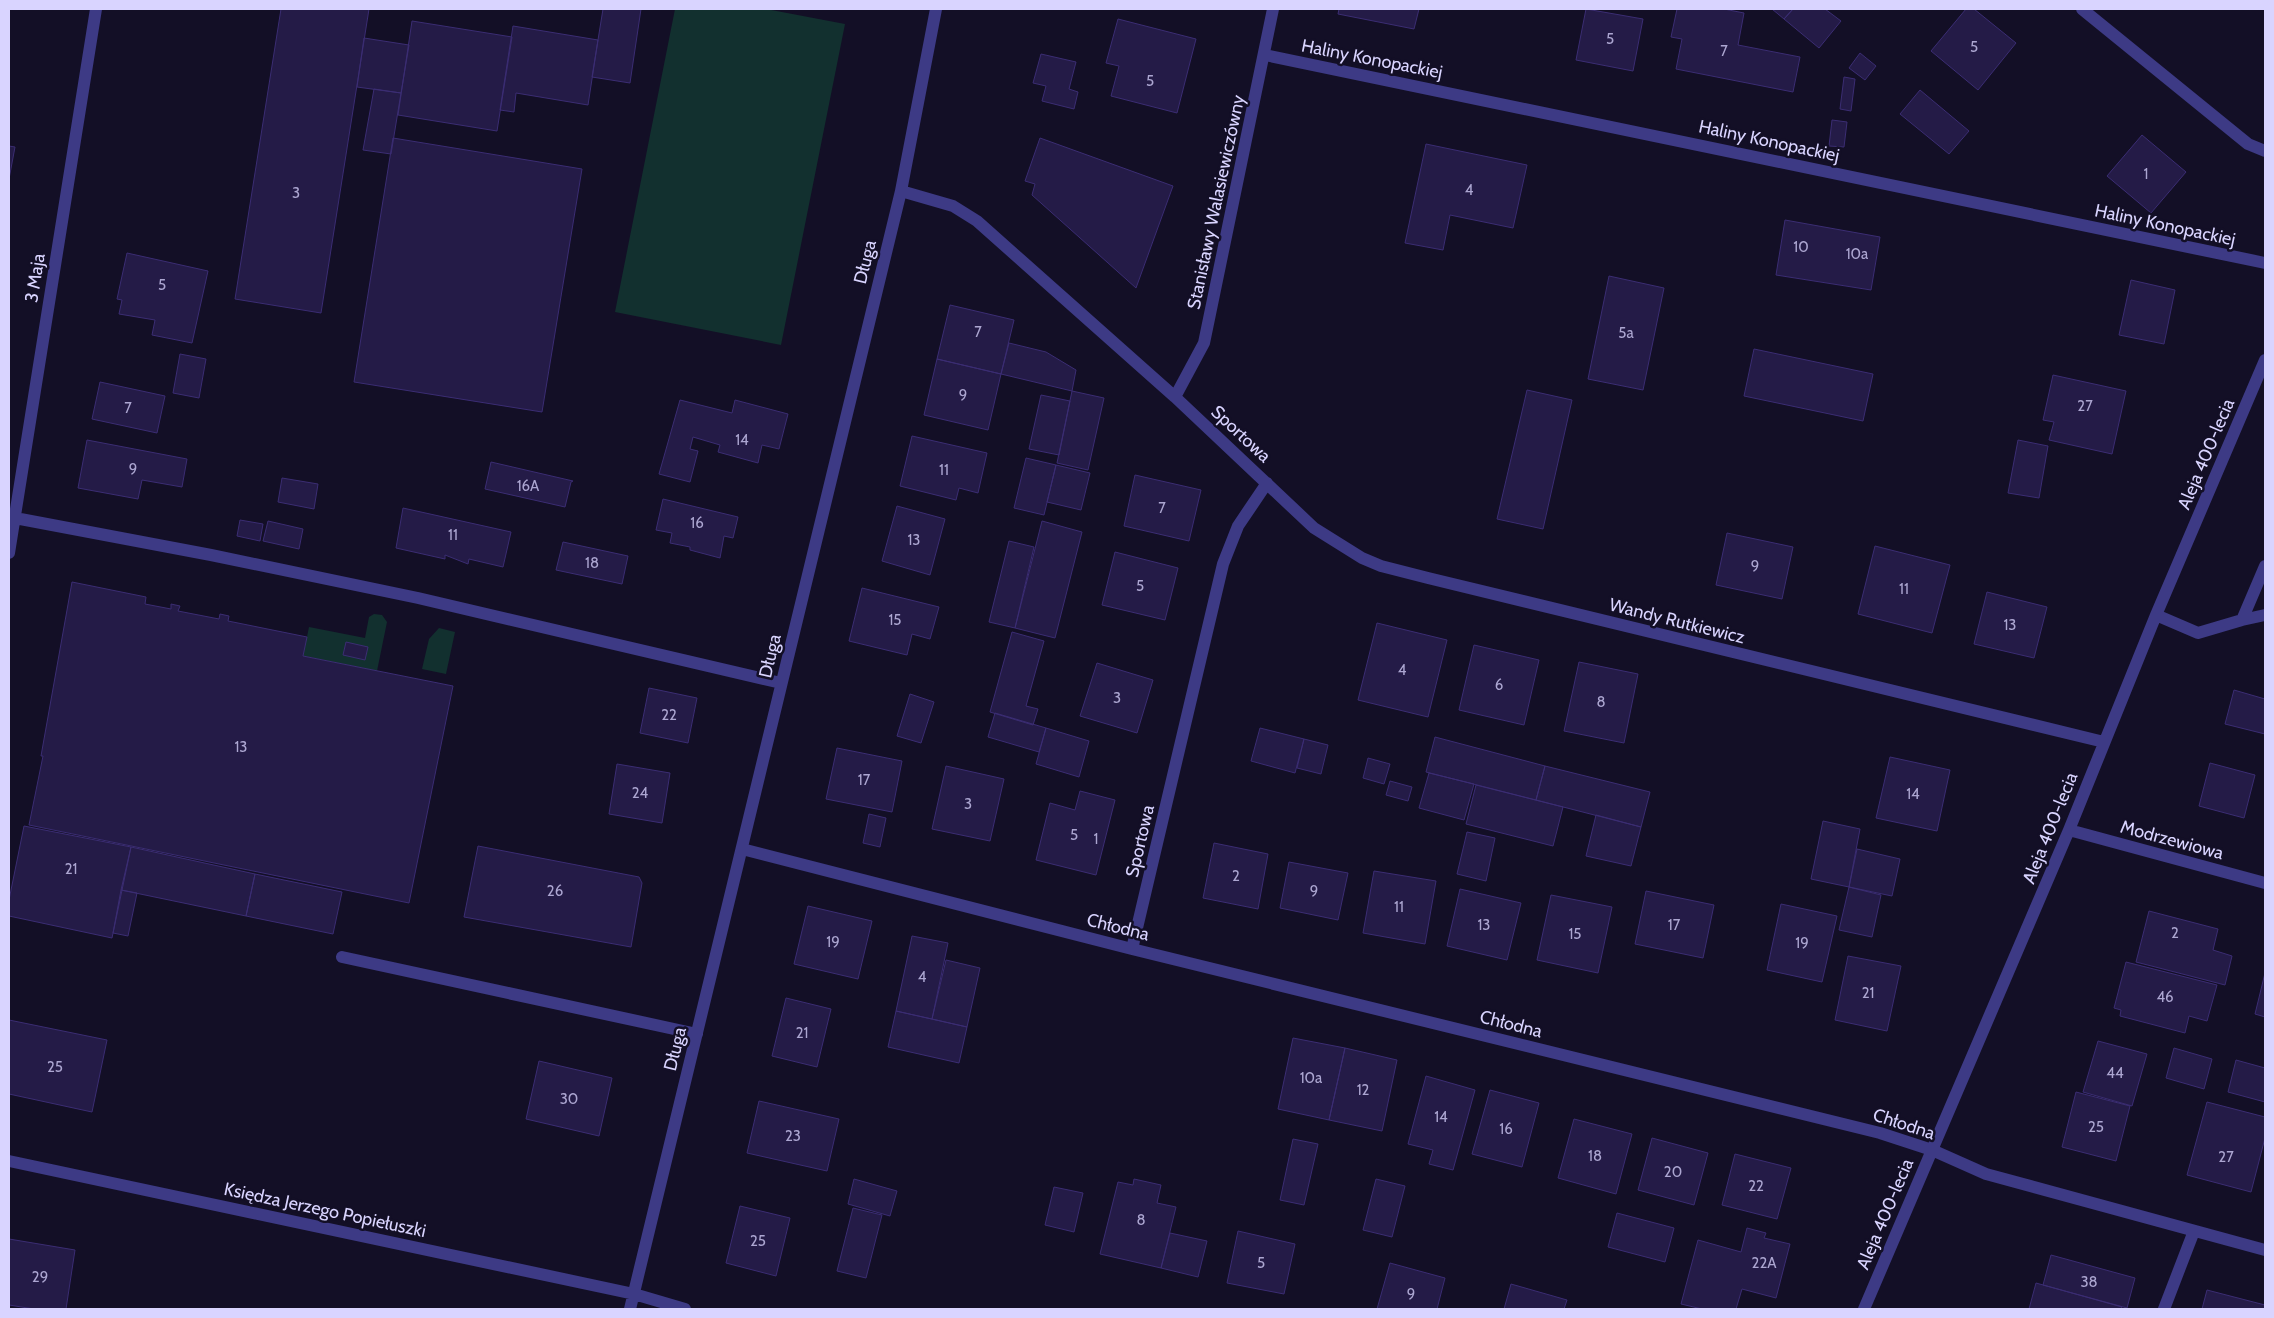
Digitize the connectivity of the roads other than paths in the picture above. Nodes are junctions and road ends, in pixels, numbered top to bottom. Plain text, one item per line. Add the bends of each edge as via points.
1 (96, 9) edge
2 (936, 9) edge
3 (1274, 9) edge
4 (2082, 9) edge
5 (1265, 55) junction
6 (2265, 151) edge
7 (901, 191) junction
8 (2265, 264) edge
9 (2265, 360) edge
10 (1175, 397) junction
11 (1267, 483) junction
12 (14, 518) junction
13 (9, 553) edge
14 (2265, 566) edge
15 (2156, 615) junction
16 (2265, 615) edge
17 (2242, 620) junction
18 (781, 682) junction
19 (2104, 742) junction
20 (2069, 830) junction
21 (742, 849) junction
22 (2265, 883) edge
23 (1132, 949) junction
24 (342, 957) dead end
25 (697, 1034) junction
26 (1932, 1150) junction
27 (9, 1161) edge
28 (2194, 1231) junction
29 (2265, 1250) edge
30 (634, 1294) junction
31 (630, 1309) edge
32 (685, 1309) edge
33 (1864, 1309) edge
34 (2164, 1309) edge

1 - 12 street, 3 Maja
2 - 7 street, Długa
3 - 5 street, Stanisławy Walasiewiczówny
4 - 6 street via 2248,144
5 - 8 street, Haliny Konopackiej
5 - 10 street, Stanisławy Walasiewiczówny via 1204,343
7 - 10 street, Sportowa via 954,206 977,221
7 - 18 street, Długa
9 - 15 street, Aleja 400-lecia
10 - 11 street, Sportowa
11 - 19 street, Wandy Rutkiewicz via 1314,528 1345,549 1381,566
11 - 23 street, Sportowa via 1241,520 1223,564
12 - 13 street, 3 Maja
12 - 18 street via 418,598
14 - 17 street
15 - 17 street via 2198,633
15 - 19 street, Aleja 400-lecia
16 - 17 street
18 - 21 street, Długa
19 - 20 street, Aleja 400-lecia
20 - 22 street, Modrzewiowa
20 - 26 street, Aleja 400-lecia
21 - 23 street, Chłodna
21 - 25 street, Długa
23 - 26 street, Chłodna via 1880,1133
24 - 25 street
25 - 30 street, Długa
26 - 28 street, Chłodna via 1986,1174
26 - 33 street, Aleja 400-lecia
27 - 30 street, Księdza Jerzego Popiełuszki
28 - 29 street, Chłodna
28 - 34 street
30 - 31 street, Długa
30 - 32 street, Księdza Jerzego Popiełuszki

